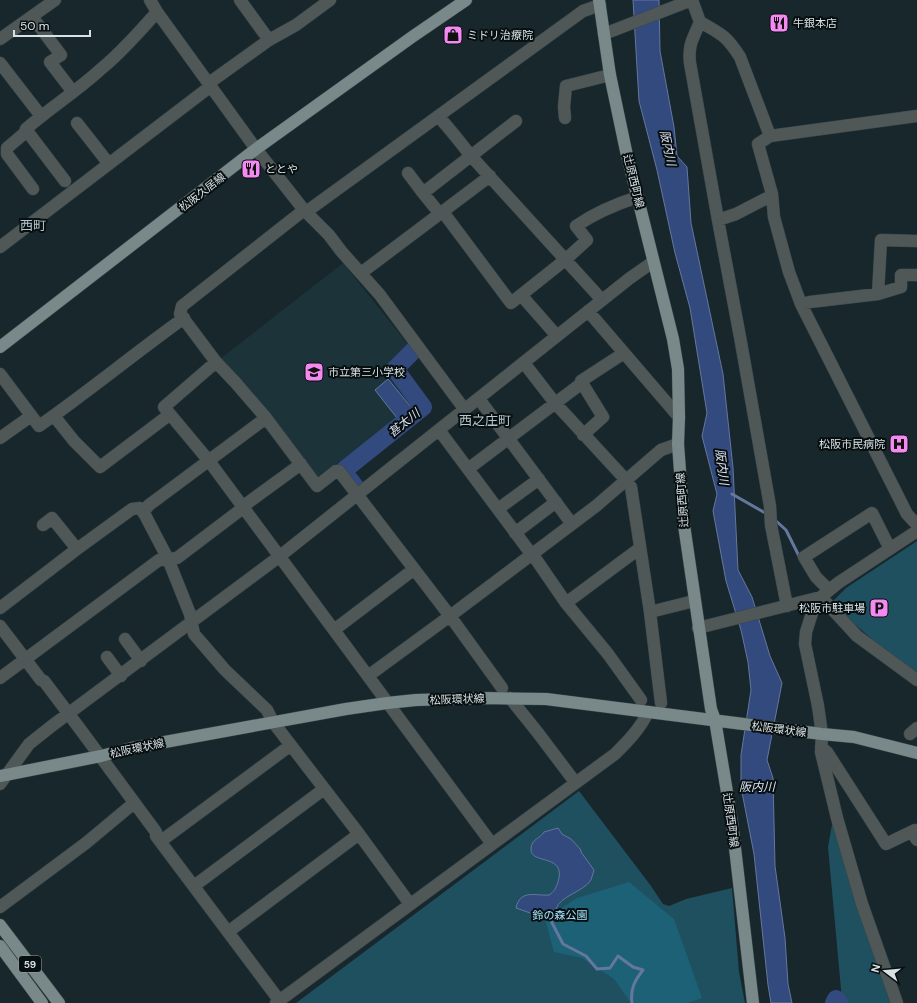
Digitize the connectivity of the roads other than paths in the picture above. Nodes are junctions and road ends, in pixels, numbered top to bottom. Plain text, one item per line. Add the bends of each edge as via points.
1 (54, 0) edge
2 (150, 0) edge
3 (240, 0) edge
4 (330, 0) edge
5 (466, 0) edge
6 (689, 1) edge
7 (600, 3) edge
8 (157, 12) junction
9 (36, 22) dead end
10 (700, 22) junction
11 (607, 33) junction
12 (0, 39) edge
13 (269, 40) junction
14 (0, 63) edge
15 (610, 75) junction
16 (210, 84) junction
17 (73, 92) junction
18 (41, 116) junction
19 (438, 116) junction
20 (917, 116) edge
21 (565, 118) dead end
22 (516, 121) dead end
23 (77, 123) dead end
24 (27, 131) junction
25 (770, 136) junction
26 (3, 147) edge
27 (256, 150) junction
28 (471, 156) junction
29 (109, 164) junction
30 (408, 173) dead end
31 (490, 176) junction
32 (65, 181) dead end
33 (34, 189) dead end
34 (423, 193) junction
35 (638, 197) junction
36 (772, 198) junction
37 (305, 211) junction
38 (441, 213) junction
39 (718, 220) junction
40 (917, 241) edge
41 (0, 248) edge
42 (565, 260) junction
43 (654, 262) junction
44 (361, 273) junction
45 (917, 275) edge
46 (878, 294) junction
47 (521, 295) junction
48 (602, 300) junction
49 (801, 304) junction
50 (588, 311) junction
51 (184, 318) junction
52 (557, 336) junction
53 (0, 347) edge
54 (624, 353) junction
55 (216, 362) junction
56 (524, 363) junction
57 (0, 374) edge
58 (582, 383) junction
59 (479, 399) junction
60 (555, 403) junction
61 (465, 410) junction
62 (170, 415) junction
63 (31, 416) junction
64 (54, 416) junction
65 (679, 417) junction
66 (266, 418) junction
67 (439, 430) junction
68 (583, 435) junction
69 (0, 438) edge
70 (508, 438) junction
71 (678, 444) junction
72 (209, 461) junction
73 (301, 464) junction
74 (468, 469) junction
75 (539, 479) junction
76 (626, 480) junction
77 (357, 496) junction
78 (556, 502) junction
79 (242, 508) junction
80 (498, 509) junction
81 (143, 512) junction
82 (44, 524) dead end
83 (572, 524) junction
84 (917, 525) edge
85 (917, 531) edge
86 (515, 533) junction
87 (640, 548) junction
88 (890, 548) junction
89 (76, 549) junction
90 (532, 555) junction
91 (280, 556) junction
92 (168, 559) junction
93 (413, 570) junction
94 (825, 594) junction
95 (694, 601) junction
96 (566, 603) junction
97 (786, 606) junction
98 (0, 608) edge
99 (650, 612) junction
100 (450, 616) junction
101 (191, 623) junction
102 (0, 626) edge
103 (702, 627) junction
104 (334, 630) junction
105 (125, 639) dead end
106 (107, 657) dead end
107 (25, 659) junction
108 (141, 661) junction
109 (121, 676) junction
110 (368, 676) junction
111 (0, 678) edge
112 (917, 680) edge
113 (502, 688) dead end
114 (510, 698) junction
115 (641, 700) dead end
116 (387, 703) junction
117 (661, 703) dead end
118 (648, 712) junction
119 (69, 714) junction
120 (720, 721) junction
121 (273, 722) junction
122 (817, 734) junction
123 (291, 745) junction
124 (821, 747) junction
125 (917, 753) edge
126 (101, 756) junction
127 (2, 778) edge
128 (574, 782) junction
129 (324, 789) junction
130 (134, 802) junction
131 (916, 833) edge
132 (359, 834) junction
133 (161, 841) junction
134 (492, 844) junction
135 (194, 886) junction
136 (410, 904) junction
137 (0, 907) edge
138 (0, 925) edge
139 (228, 932) junction
140 (0, 947) edge
141 (278, 1002) edge
142 (42, 1003) edge
143 (59, 1003) edge
144 (753, 1003) edge
145 (897, 1003) edge

1 - 12 street
2 - 8 street
3 - 13 street
4 - 13 street
5 - 27 main road, 松阪久居線
6 - 10 street
6 - 11 street
7 - 11 main road, 辻原西町線
7 - 19 street via 583,11
8 - 16 street
8 - 17 street via 131,42
9 - 17 street via 61,55 50,62
10 - 25 street via 723,35 737,52
10 - 39 street via 689,51
11 - 15 main road, 辻原西町線
13 - 16 street
14 - 18 street
15 - 21 street via 566,86
15 - 35 main road, 辻原西町線
16 - 27 street
16 - 29 street
17 - 18 street
18 - 24 street via 26,129
19 - 28 street
19 - 37 street
20 - 25 street
22 - 28 street
23 - 29 street
24 - 26 street
24 - 32 street
25 - 36 street via 758,144
26 - 33 street
27 - 37 street
27 - 53 main road, 松阪久居線
28 - 31 street
28 - 34 street
29 - 41 street
30 - 34 street
31 - 38 street
31 - 42 street
34 - 38 street
35 - 42 street via 617,204 576,226 587,240
35 - 43 main road, 辻原西町線
36 - 39 street
36 - 49 street via 774,217 789,272
37 - 44 street
37 - 51 street via 182,306 180,314
38 - 44 street
38 - 47 street via 511,303
39 - 97 street
40 - 46 street via 881,240
42 - 47 street
42 - 48 street
43 - 48 street
43 - 65 main road, 辻原西町線 via 678,369
44 - 61 street via 380,294
45 - 46 street via 901,275 901,287
46 - 49 street
47 - 52 street
48 - 50 street
49 - 84 street via 907,514
50 - 52 street
50 - 54 street
51 - 55 street
51 - 64 street
52 - 56 street
54 - 58 street via 581,381
54 - 65 street
55 - 62 street via 164,407
55 - 66 street
56 - 59 street
56 - 60 street
57 - 63 street
58 - 60 street
58 - 68 street via 603,417
59 - 61 street
59 - 70 street
60 - 68 street
60 - 70 street
61 - 67 street
62 - 64 street via 100,467
62 - 72 street
63 - 64 street via 39,426
63 - 69 street
65 - 71 main road, 辻原西町線
66 - 72 street
66 - 73 street
67 - 74 street
67 - 77 street
68 - 76 street
70 - 74 street
70 - 75 street
71 - 76 street via 661,450
71 - 95 main road, 辻原西町線 via 684,525
72 - 79 street
72 - 81 street
73 - 77 street via 317,486 339,471
73 - 79 street
74 - 80 street
75 - 78 street
75 - 80 street
76 - 83 street
76 - 87 street via 631,487
77 - 91 street
77 - 93 street
78 - 83 street
78 - 86 street
79 - 91 street
79 - 92 street via 177,558
80 - 86 street
81 - 89 street via 140,508 132,509
81 - 92 street
82 - 89 street via 52,518
83 - 90 street
85 - 88 street
86 - 90 street
87 - 96 street
87 - 99 street
88 - 94 street
88 - 94 street via 872,513 804,557
89 - 98 street
90 - 96 street
90 - 100 street
91 - 101 street
91 - 104 street
92 - 101 street via 190,614
92 - 107 street via 159,560
93 - 100 street
93 - 104 street
94 - 97 street
94 - 112 street via 857,636
94 - 122 street via 814,607 804,644 818,706
95 - 99 street
95 - 103 main road, 辻原西町線
96 - 115 street via 608,654
97 - 103 street
99 - 117 street
100 - 110 street
100 - 113 street
101 - 108 street
101 - 121 street via 194,634 225,670 267,710
102 - 107 street
103 - 120 main road, 辻原西町線 via 710,709
104 - 110 street
105 - 108 street
106 - 109 street
107 - 111 street
107 - 119 street
108 - 109 street
109 - 119 street
110 - 116 street
114 - 116 main road, 松阪環状線
114 - 118 main road, 松阪環状線 via 546,699
114 - 128 street
116 - 121 main road, 松阪環状線
116 - 134 street
118 - 120 main road, 松阪環状線
118 - 128 street via 642,726 615,754
119 - 126 street
119 - 127 street via 29,744
120 - 122 main road, 松阪環状線
120 - 144 main road, 辻原西町線
121 - 123 street
121 - 126 main road, 松阪環状線
122 - 124 street
122 - 125 main road, 松阪環状線 via 854,737
123 - 129 street
123 - 133 street
124 - 131 street via 827,752 886,844
124 - 145 street via 837,818 862,904
126 - 127 main road, 松阪環状線
126 - 130 street
128 - 134 street
129 - 132 street
129 - 135 street
130 - 133 street
130 - 137 street via 86,843
132 - 136 street
132 - 139 street
133 - 135 street
134 - 136 street
135 - 139 street
136 - 141 street
138 - 143 main road, 59
139 - 141 street
140 - 142 main road, 59

